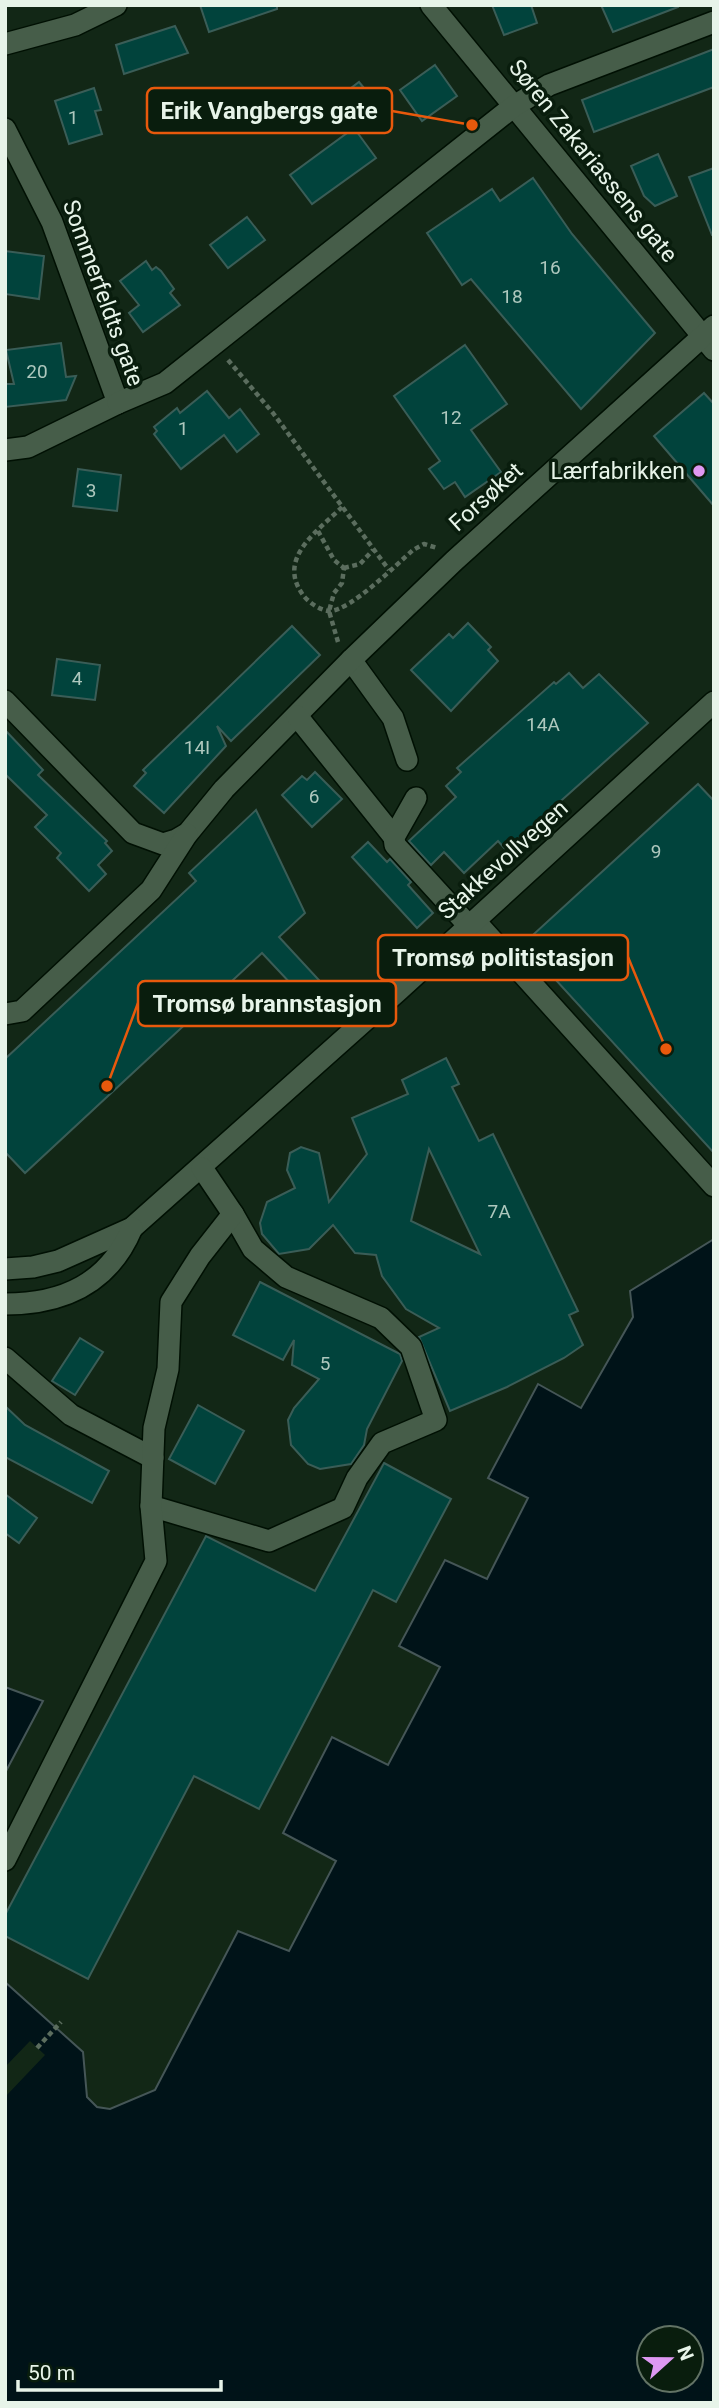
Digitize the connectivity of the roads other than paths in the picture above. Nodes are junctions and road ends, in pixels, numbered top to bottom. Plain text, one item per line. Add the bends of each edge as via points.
1 (116, 5) edge
2 (431, 5) edge
3 (714, 22) edge
4 (5, 44) edge
5 (514, 106) junction
6 (5, 129) edge
7 (710, 338) edge
8 (118, 403) junction
9 (5, 450) edge
10 (345, 666) junction
11 (5, 701) edge
12 (714, 702) edge
13 (297, 716) junction
14 (407, 760) dead end
15 (416, 798) dead end
16 (188, 832) junction
17 (394, 837) junction
18 (472, 924) junction
19 (5, 1014) edge
20 (202, 1168) junction
21 (714, 1186) edge
22 (233, 1214) junction
23 (132, 1228) junction
24 (5, 1269) edge
25 (5, 1304) edge
26 (5, 1358) edge
27 (153, 1458) junction
28 (150, 1506) junction
29 (5, 1860) edge

1 - 4 street via 75,25
2 - 5 street, Søren Zakariassens gate
3 - 5 street via 549,85
5 - 7 street, Søren Zakariassens gate
5 - 8 street via 164,383
6 - 8 street, Sommerfeldts gate via 52,222
7 - 10 street, Forsøket via 454,561
8 - 9 street, Sommerfeldts gate via 28,447
10 - 13 street, Forsøket
10 - 14 street via 393,718
11 - 16 street via 133,833 163,844
12 - 18 street, Stakkevollvegen
13 - 16 street, Forsøket
13 - 17 street
15 - 17 street
16 - 19 street, Forsøket via 151,890 22,1011
17 - 18 street via 395,845
18 - 20 street, Stakkevollvegen
18 - 21 street
20 - 22 street
20 - 23 street, Stakkevollvegen
22 - 27 street via 171,1302 168,1369 154,1428
22 - 28 street via 253,1249 286,1277 381,1318 411,1347 436,1420 382,1443 343,1508 269,1541
23 - 24 street via 58,1261
23 - 25 street via 106,1271 78,1290 46,1300
26 - 27 street via 71,1415
27 - 28 street
28 - 29 street via 156,1561

